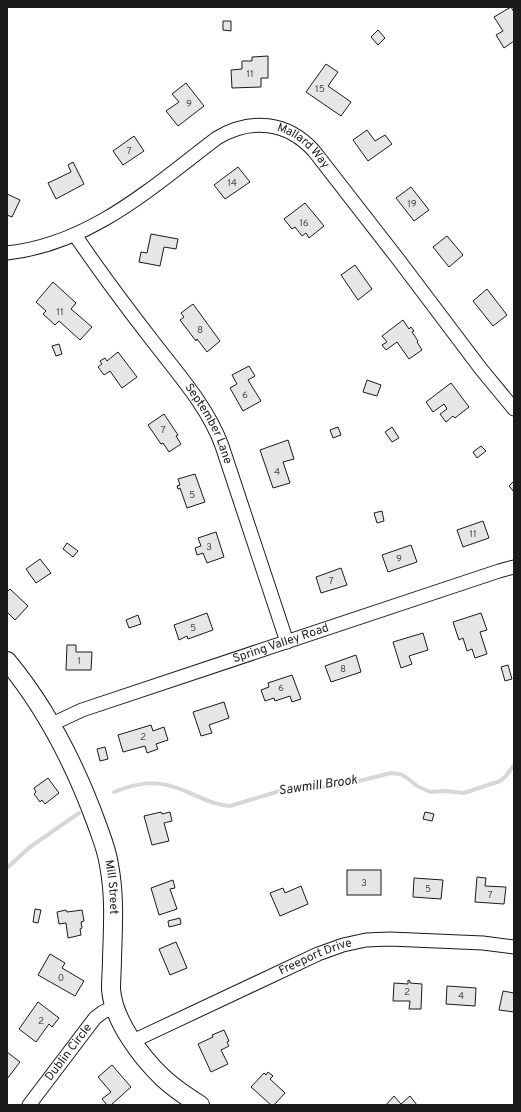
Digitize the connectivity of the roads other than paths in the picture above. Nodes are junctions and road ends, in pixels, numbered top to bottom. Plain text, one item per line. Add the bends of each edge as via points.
1 (75, 235) junction
2 (7, 253) edge
3 (514, 409) edge
4 (514, 567) edge
5 (287, 642) junction
6 (7, 661) edge
7 (50, 725) junction
8 (514, 946) edge
9 (114, 1007) junction
10 (133, 1042) junction
11 (29, 1105) edge
12 (200, 1105) edge

1 - 2 street, Mallard Way via 38,248
1 - 3 street, Mallard Way via 116,213 230,131 257,125 286,130 314,151
1 - 5 street, September Lane via 214,427
4 - 5 street, Spring Valley Road
5 - 7 street, Spring Valley Road via 82,710
6 - 7 street, Mill Street
7 - 9 street, Mill Street via 87,800 109,864 113,905 111,988
8 - 10 street, Freeport Drive via 390,939 366,940 343,945 318,954
9 - 10 street, Mill Street
9 - 11 street, Dublin Circle via 95,1018
10 - 12 street, Mill Street via 164,1078

